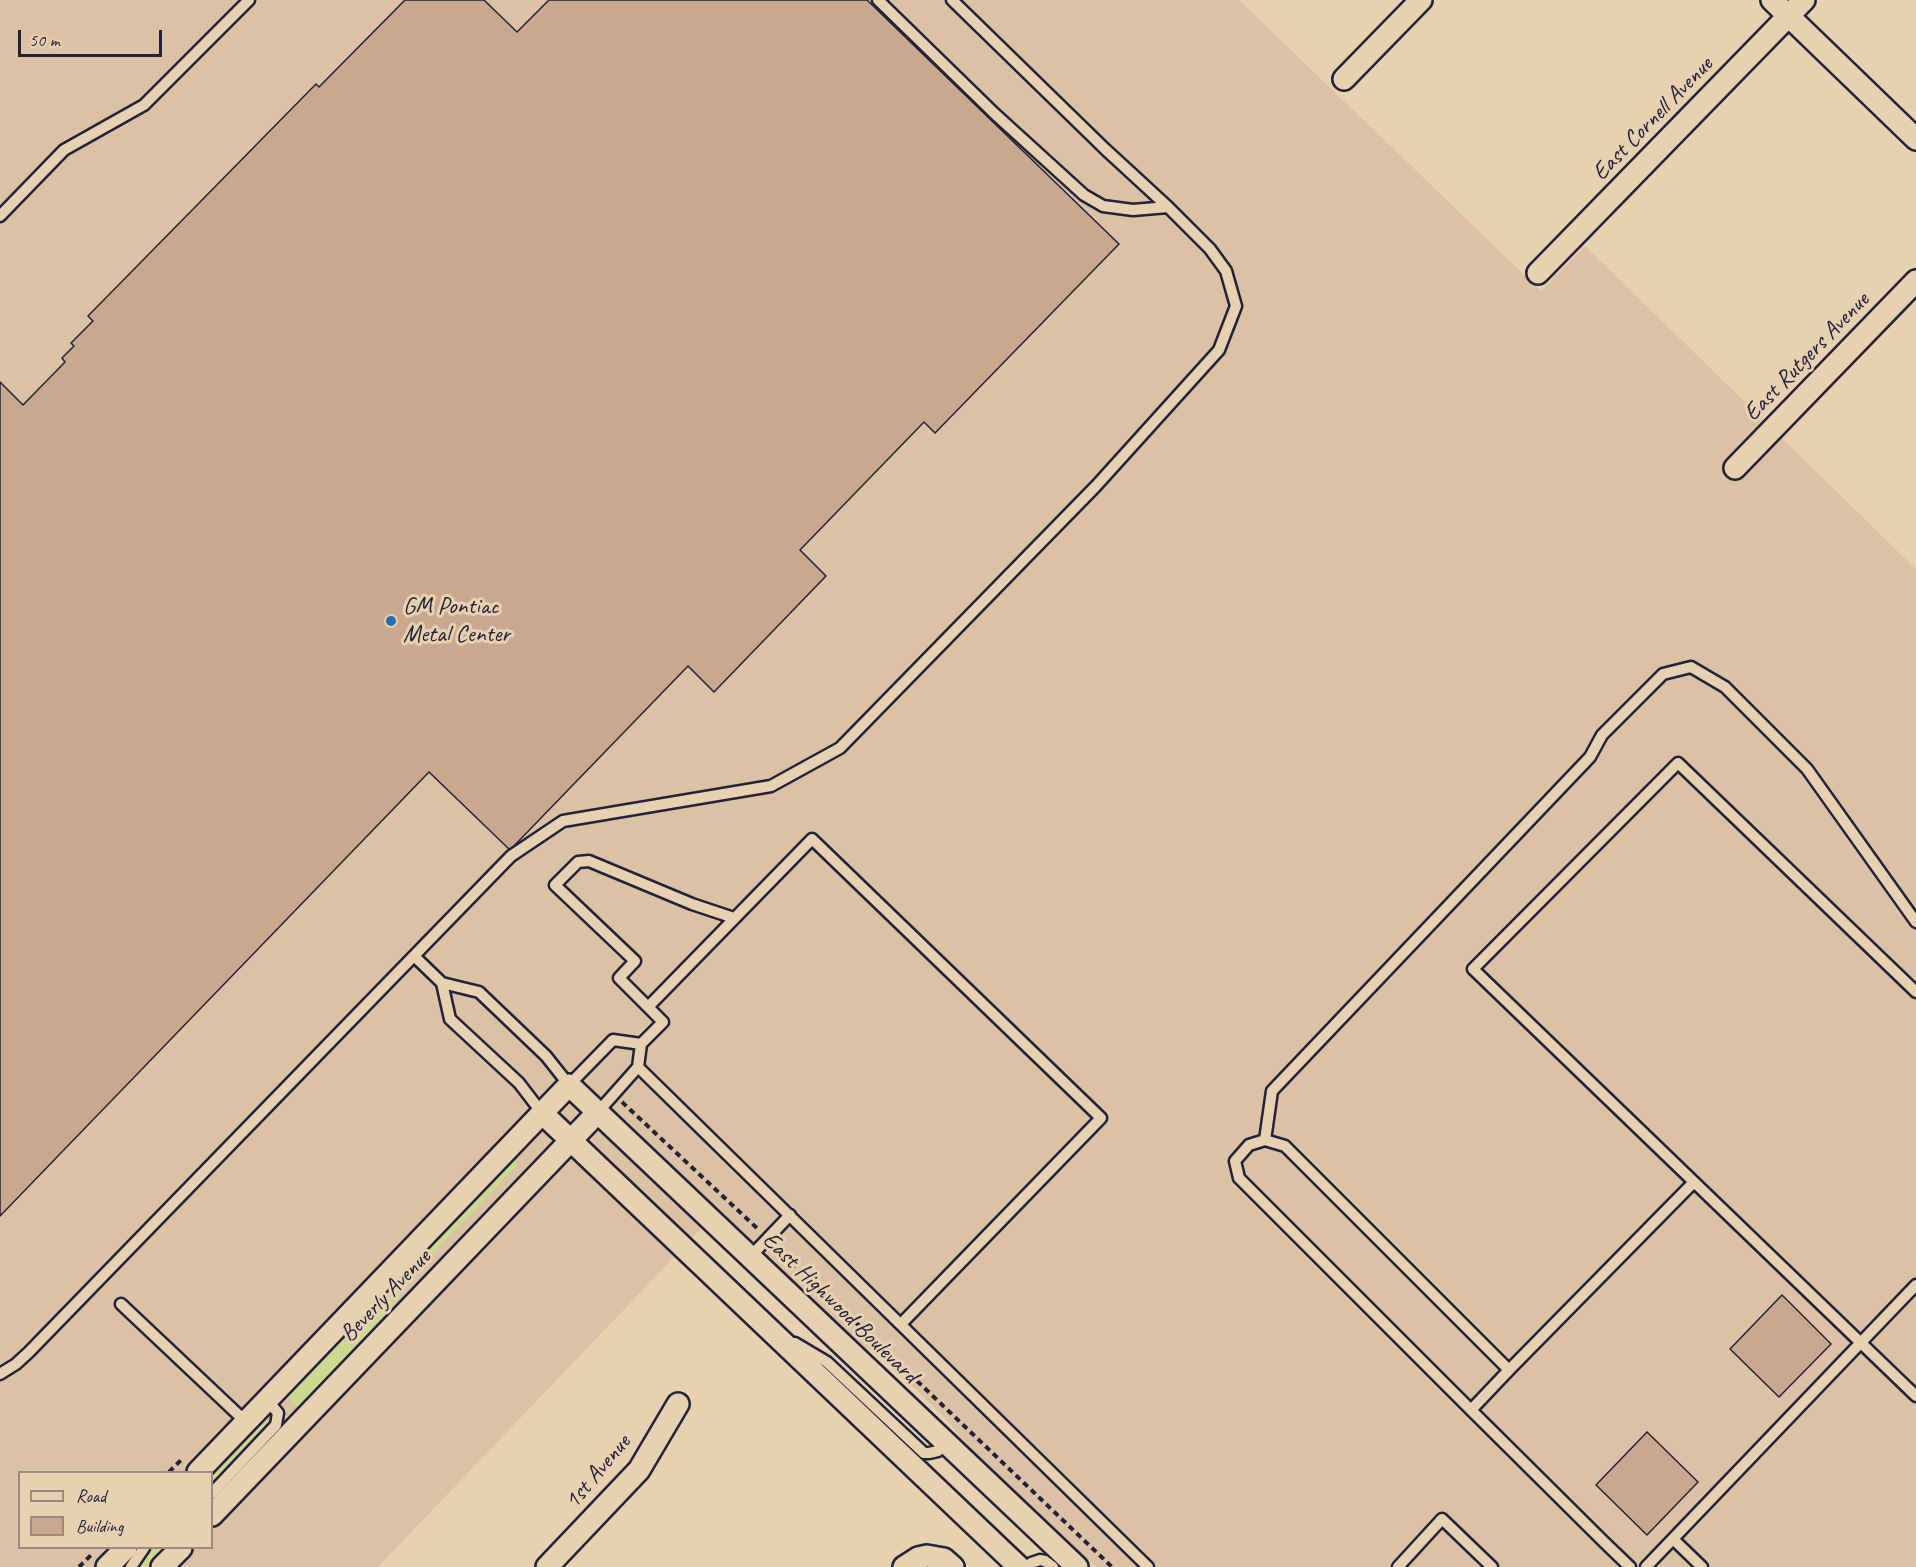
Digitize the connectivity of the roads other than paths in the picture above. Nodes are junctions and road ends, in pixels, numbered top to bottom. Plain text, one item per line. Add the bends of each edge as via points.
1 (249, 0) edge
2 (878, 0) edge
3 (952, 0) edge
4 (1421, 0) edge
5 (1772, 0) edge
6 (1803, 0) edge
7 (1789, 16) junction
8 (1344, 79) dead end
9 (1916, 139) edge
10 (1168, 207) junction
11 (0, 216) edge
12 (1539, 273) dead end
13 (1916, 281) edge
14 (1735, 468) dead end
15 (734, 918) junction
16 (1916, 922) edge
17 (414, 956) junction
18 (442, 983) junction
19 (1916, 992) edge
20 (648, 1007) junction
21 (641, 1044) junction
22 (638, 1067) junction
23 (569, 1084) junction
24 (598, 1112) junction
25 (542, 1113) junction
26 (571, 1140) junction
27 (1265, 1140) junction
28 (1694, 1182) junction
29 (790, 1215) junction
30 (750, 1257) junction
31 (1916, 1285) edge
32 (121, 1304) dead end
33 (901, 1324) junction
34 (768, 1328) junction
35 (1861, 1343) junction
36 (1509, 1370) junction
37 (0, 1374) edge
38 (1916, 1396) edge
39 (267, 1400) junction
40 (678, 1404) dead end
41 (1471, 1410) junction
42 (246, 1422) junction
43 (946, 1443) junction
44 (200, 1471) edge
45 (213, 1492) edge
46 (213, 1514) edge
47 (1673, 1539) junction
48 (125, 1549) edge
49 (143, 1549) edge
50 (171, 1549) edge
51 (180, 1549) edge
52 (107, 1567) edge
53 (131, 1567) edge
54 (161, 1567) edge
55 (547, 1567) edge
56 (904, 1567) edge
57 (954, 1567) edge
58 (1019, 1567) edge
59 (1028, 1567) edge
60 (1053, 1567) edge
61 (1077, 1567) edge
62 (1148, 1567) edge
63 (1398, 1567) edge
64 (1492, 1567) edge
65 (1630, 1567) edge
66 (1646, 1567) edge
67 (1702, 1567) edge

1 - 11 lane via 144,105 64,150
2 - 10 lane via 1084,195 1103,206 1132,210
3 - 10 lane
4 - 8 street
5 - 7 street
6 - 7 street, East Cornell Avenue
7 - 9 street
7 - 12 street, East Cornell Avenue
10 - 17 lane via 1227,271 1236,306 1219,350 1096,486 840,748 771,786 563,821 511,856
13 - 14 street, East Rutgers Avenue
15 - 20 lane
15 - 20 lane via 589,861 578,862 555,885 635,961 619,978
15 - 33 lane via 812,839 1101,1118
16 - 27 lane via 1807,769 1725,687 1690,667 1663,674 1602,735 1590,757 1272,1091
17 - 18 lane
17 - 37 lane via 29,1352
18 - 23 lane via 480,992
18 - 25 lane via 450,1019 519,1083
19 - 28 lane via 1678,764 1473,969
20 - 21 lane via 663,1022
21 - 22 lane
21 - 23 lane via 613,1040
22 - 24 lane
22 - 29 lane
23 - 24 street, East Highwood Boulevard
23 - 25 street, Beverly Avenue
24 - 26 street, Beverly Avenue
24 - 30 street, East Highwood Boulevard
25 - 26 street
25 - 39 street, Beverly Avenue
26 - 34 street
26 - 46 street, Beverly Avenue
27 - 36 lane via 1285,1146
27 - 41 lane via 1249,1145 1235,1161 1239,1178
28 - 35 lane
28 - 36 lane
29 - 30 lane
29 - 33 lane
30 - 43 street, East Highwood Boulevard
31 - 35 lane
32 - 42 lane
33 - 62 lane
34 - 43 lane via 827,1362 924,1452 938,1451
34 - 58 street
35 - 38 lane
35 - 47 lane
36 - 41 lane
39 - 42 street, Beverly Avenue
39 - 45 lane via 278,1413 276,1425
40 - 55 street, 1st Avenue via 639,1470
41 - 65 lane
42 - 44 street, Beverly Avenue
43 - 61 street, East Highwood Boulevard
47 - 66 lane
47 - 67 lane
48 - 52 street
49 - 53 lane
50 - 54 lane
51 - 54 street
56 - 57 street via 927,1556 944,1559
59 - 60 lane via 1040,1560
63 - 64 lane via 1442,1519

